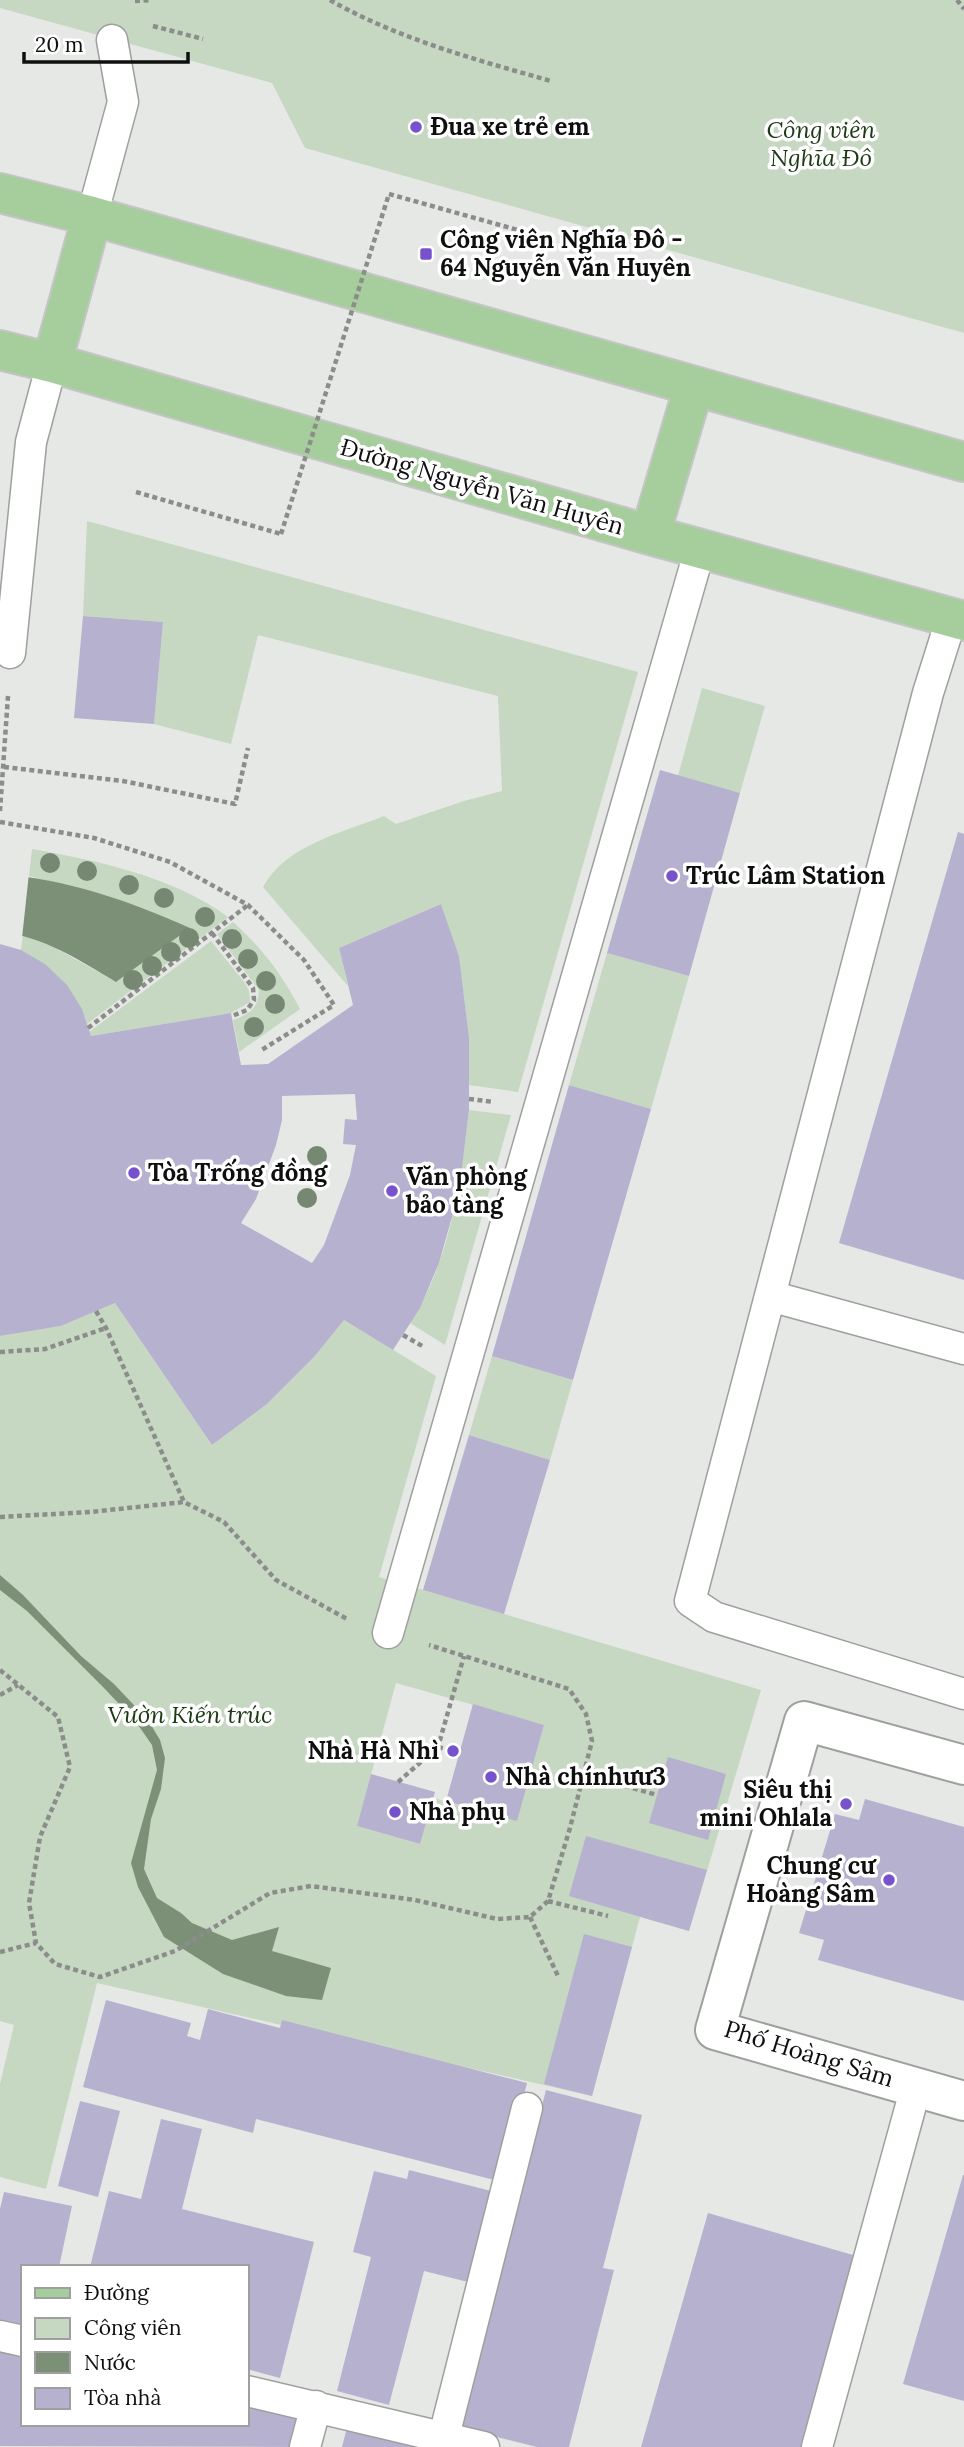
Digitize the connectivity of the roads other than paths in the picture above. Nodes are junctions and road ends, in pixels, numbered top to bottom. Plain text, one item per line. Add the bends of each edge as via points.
1 (112, 40) dead end
2 (0, 193) edge
3 (92, 216) junction
4 (0, 350) edge
5 (52, 363) junction
6 (694, 386) junction
7 (964, 462) edge
8 (650, 535) junction
9 (700, 549) junction
10 (958, 619) edge
11 (10, 653) road end
12 (769, 1296) junction
13 (964, 1349) edge
14 (388, 1633) road end
15 (964, 1694) edge
16 (964, 1765) edge
17 (916, 2087) junction
18 (964, 2101) edge
19 (527, 2108) dead end
20 (0, 2336) edge
21 (21, 2341) edge
22 (248, 2390) edge
23 (316, 2406) junction
24 (444, 2436) junction
25 (305, 2447) edge
26 (484, 2447) edge
27 (817, 2447) edge

1 - 3 lane via 123,102
2 - 3 main road
3 - 5 main road
3 - 6 main road
4 - 5 main road, Đường Nguyễn Văn Huyên
5 - 8 main road, Đường Nguyễn Văn Huyên
5 - 11 lane via 31,442
6 - 7 main road
6 - 8 main road
8 - 9 main road, Đường Nguyễn Văn Huyên
9 - 10 main road, Đường Nguyễn Văn Huyên
9 - 14 lane
10 - 12 lane via 928,693
12 - 13 lane
12 - 15 lane via 690,1601 714,1617
16 - 17 street, Phố Hoàng Sâm via 804,1721 715,2030
17 - 18 street, Phố Hoàng Sâm
17 - 27 lane
19 - 24 lane
20 - 21 lane
22 - 23 lane
23 - 24 lane
23 - 25 lane
24 - 26 lane

